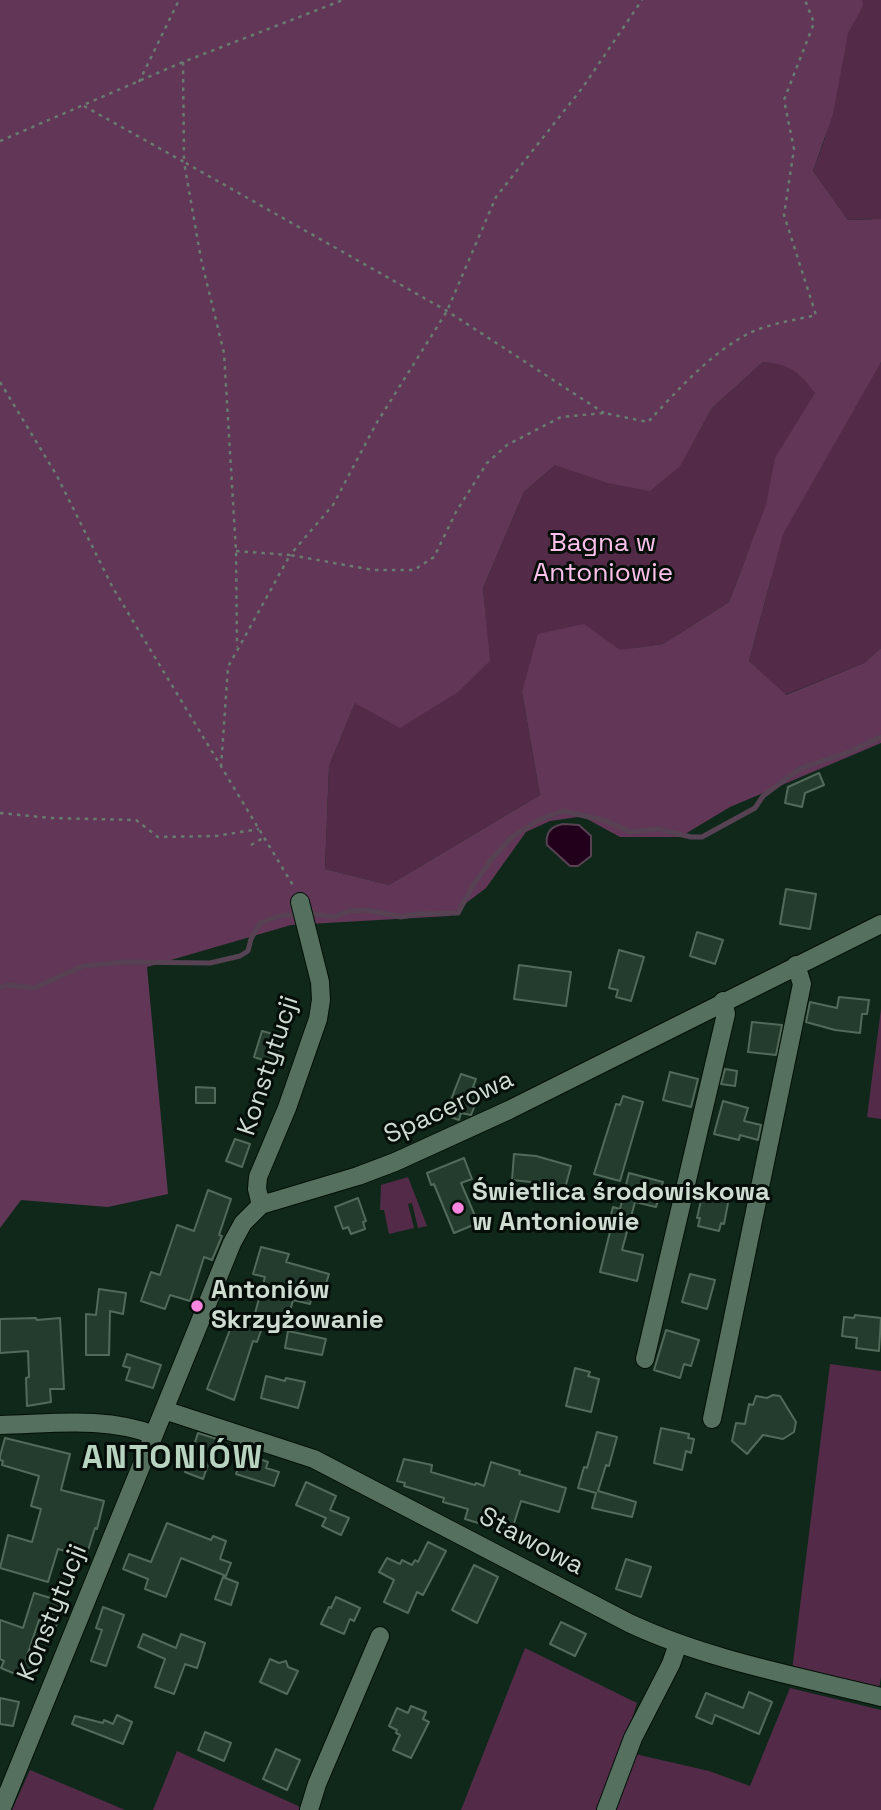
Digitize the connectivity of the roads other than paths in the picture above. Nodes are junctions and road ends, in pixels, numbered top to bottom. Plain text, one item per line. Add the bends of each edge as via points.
1 (300, 902) road end
2 (881, 924) edge
3 (796, 965) junction
4 (723, 1001) junction
5 (261, 1205) junction
6 (645, 1359) dead end
7 (164, 1410) junction
8 (712, 1419) dead end
9 (0, 1425) edge
10 (154, 1435) junction
11 (380, 1636) dead end
12 (678, 1644) junction
13 (881, 1697) edge
14 (1, 1810) edge
15 (309, 1810) edge
16 (606, 1810) edge

1 - 5 street, Konstytucji via 321,1000 287,1108 258,1177
2 - 3 street, Spacerowa
3 - 4 street, Spacerowa
3 - 8 street via 803,985
4 - 5 street, Spacerowa via 509,1110 395,1162
4 - 6 street via 726,1014
5 - 7 street via 236,1235
7 - 10 street
7 - 12 street, Stawowa via 314,1459
9 - 10 street via 110,1424
10 - 14 street, Konstytucji
11 - 15 street
12 - 13 street, Stawowa
12 - 16 street via 633,1738

